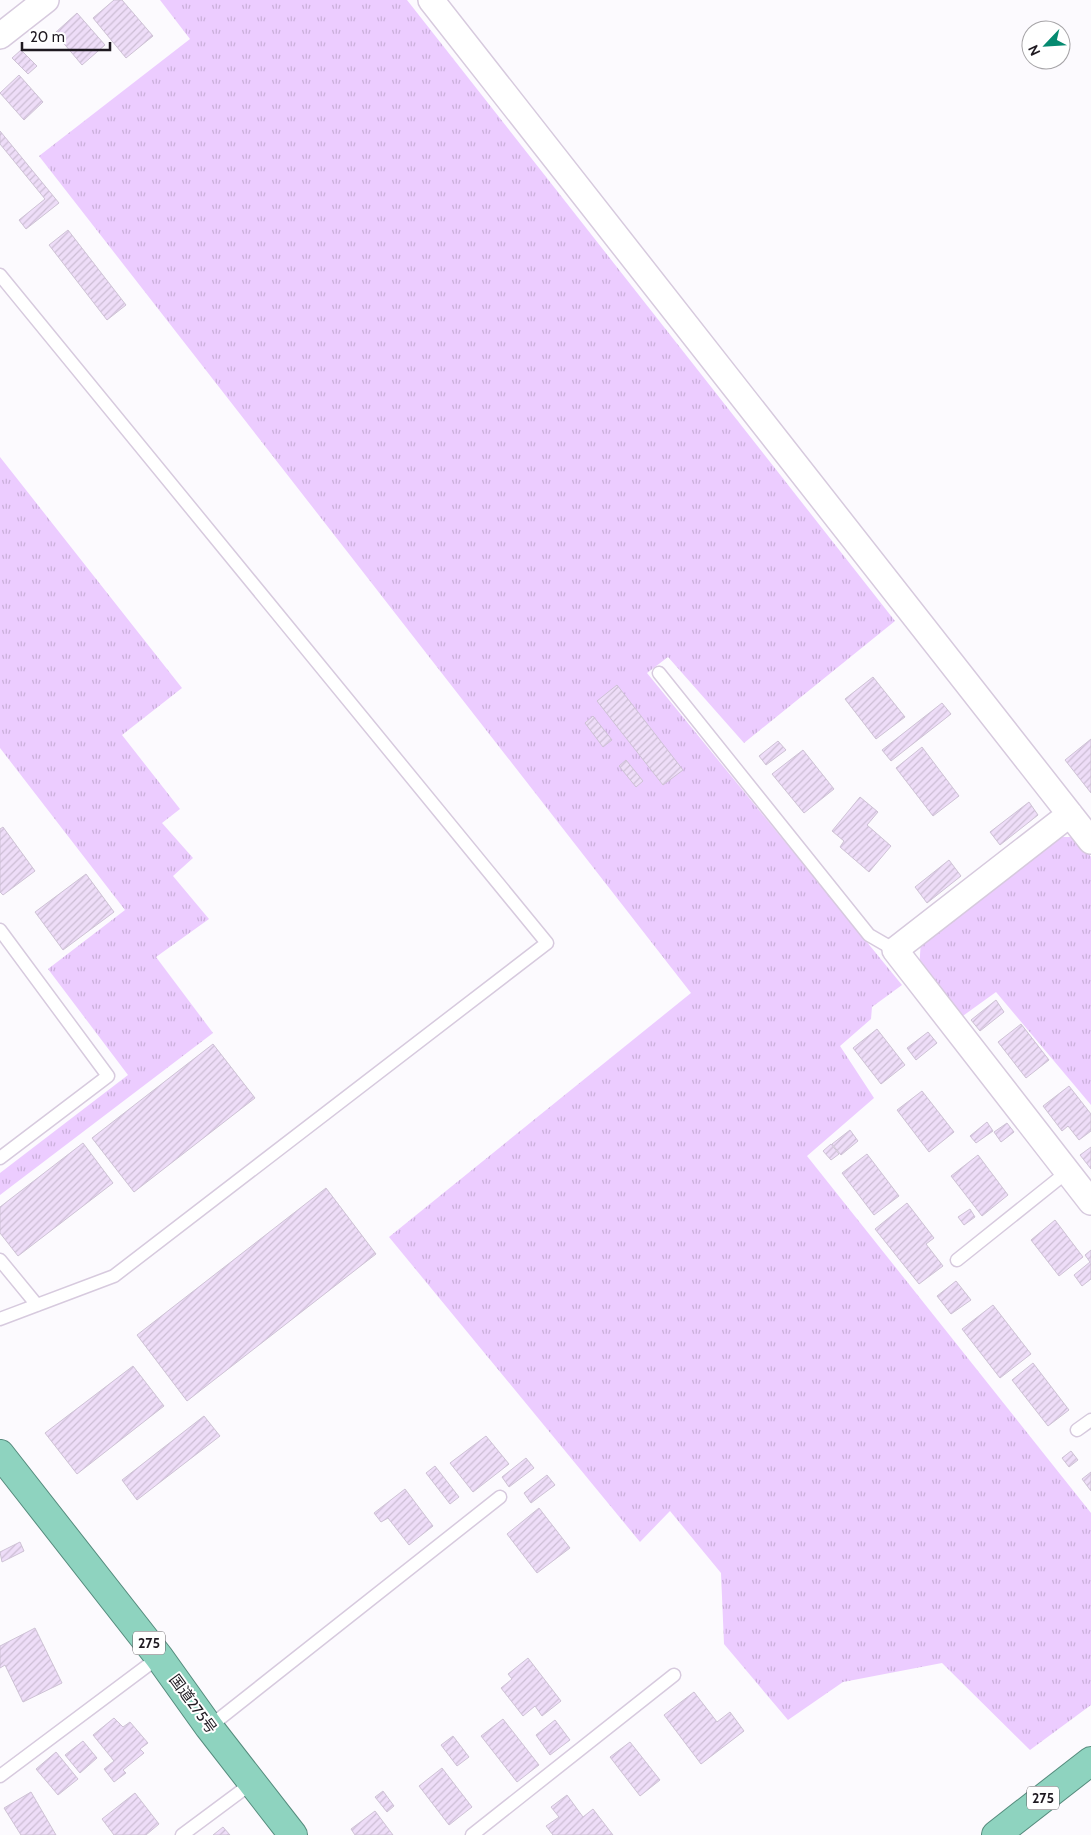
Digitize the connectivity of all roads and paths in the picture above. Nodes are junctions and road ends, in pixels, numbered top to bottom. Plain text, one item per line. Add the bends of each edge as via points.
1 (46, 0) edge
2 (431, 0) edge
3 (0, 36) edge
4 (0, 275) edge
5 (659, 673) dead end
6 (1070, 814) junction
7 (1091, 841) edge
8 (0, 930) edge
9 (895, 950) junction
10 (0, 1158) edge
11 (1067, 1172) junction
12 (1091, 1202) edge
13 (0, 1260) edge
14 (958, 1260) dead end
15 (37, 1306) junction
16 (0, 1319) edge
17 (1091, 1420) edge
18 (1077, 1430) dead end
19 (0, 1454) edge
20 (500, 1497) dead end
21 (159, 1656) junction
22 (674, 1675) dead end
23 (209, 1727) junction
24 (1091, 1761) edge
25 (0, 1776) edge
26 (252, 1783) junction
27 (182, 1835) edge
28 (293, 1835) edge
29 (472, 1835) edge
30 (996, 1835) edge

1 - 3 street
2 - 6 street
4 - 15 lane via 547,943 114,1276
5 - 9 lane via 869,935
6 - 7 street
6 - 9 street
8 - 10 lane via 108,1076
9 - 11 street
11 - 12 street
11 - 14 lane
13 - 15 lane
15 - 16 lane
17 - 18 lane
19 - 21 highway, 国道275号 / 275
20 - 23 lane
21 - 23 highway, 国道275号 / 275
21 - 25 lane
22 - 29 lane
23 - 26 highway, 国道275号 / 275
24 - 30 highway, 275
26 - 27 lane
26 - 28 highway, 国道275号 / 275

